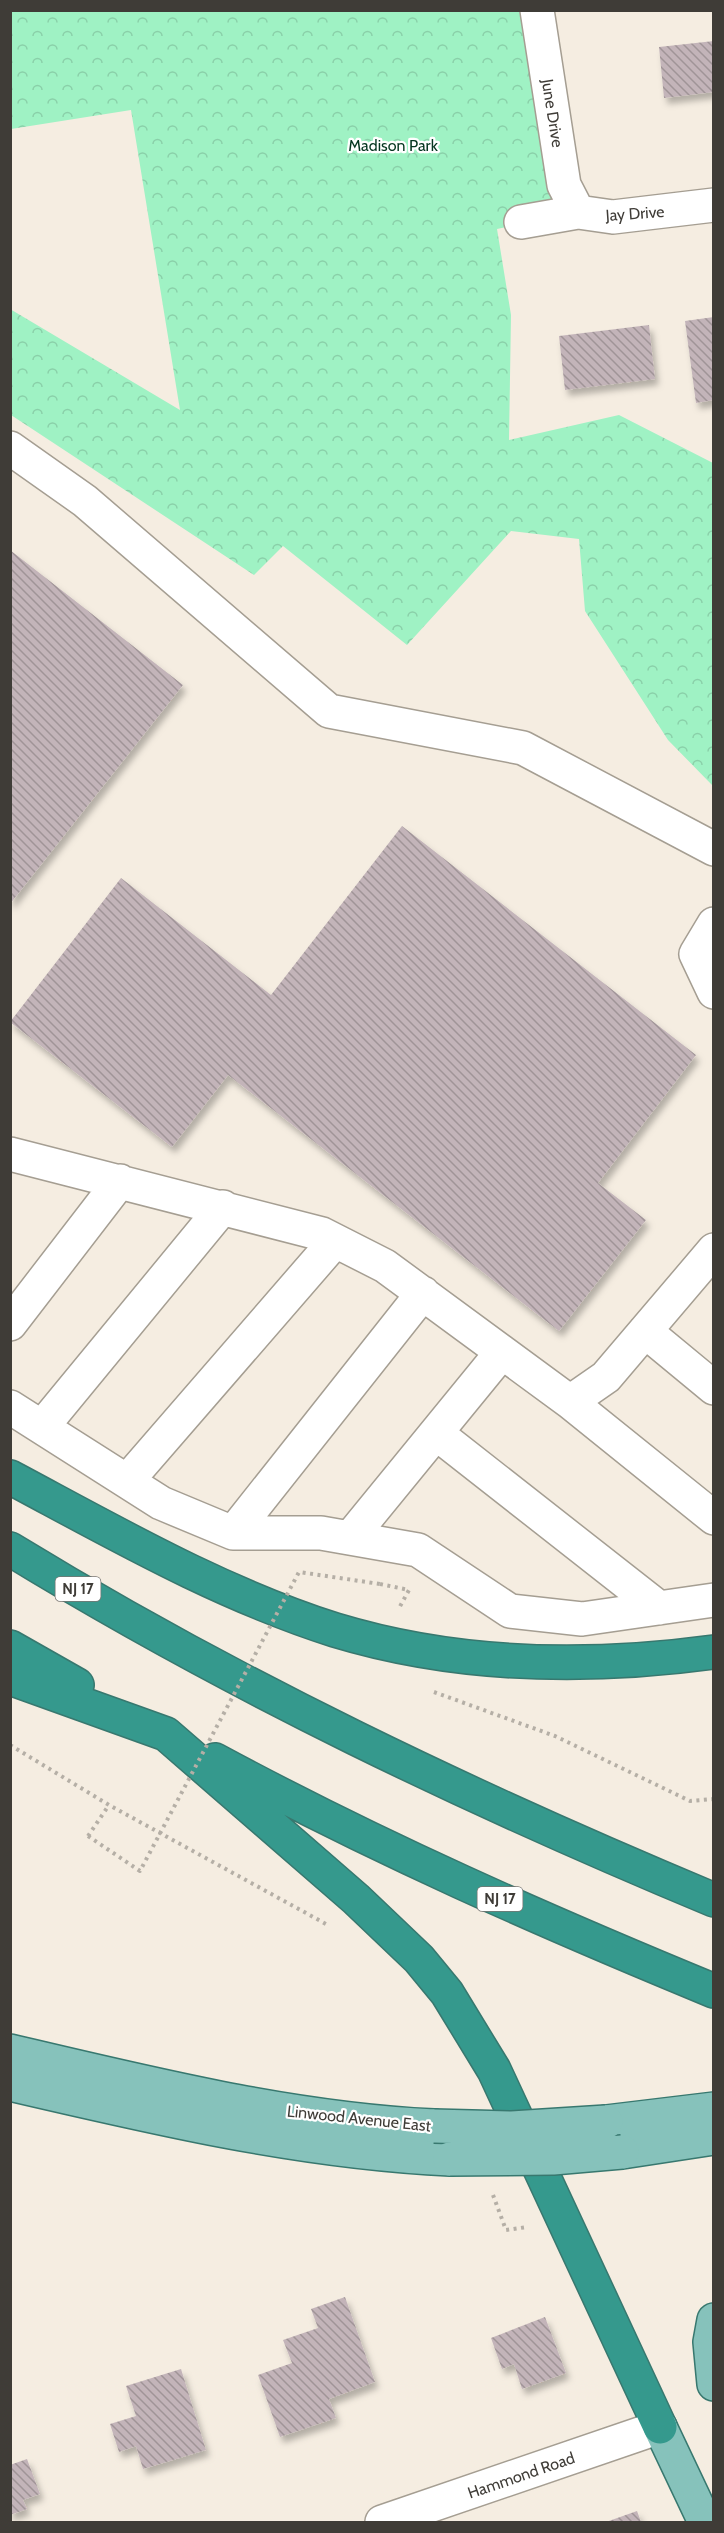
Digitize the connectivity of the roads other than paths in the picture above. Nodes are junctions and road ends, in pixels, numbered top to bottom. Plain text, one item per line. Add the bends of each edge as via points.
1 (537, 10) edge
2 (714, 205) edge
3 (578, 212) junction
4 (521, 222) dead end
5 (10, 448) edge
6 (714, 849) edge
7 (714, 924) edge
8 (714, 992) edge
9 (10, 1154) edge
10 (120, 1181) junction
11 (223, 1207) junction
12 (335, 1241) junction
13 (711, 1258) edge
14 (423, 1293) junction
15 (10, 1324) edge
16 (645, 1331) junction
17 (502, 1352) junction
18 (714, 1388) edge
19 (570, 1402) junction
20 (10, 1407) edge
21 (42, 1427) junction
22 (436, 1433) junction
23 (10, 1477) edge
24 (128, 1481) junction
25 (714, 1518) edge
26 (232, 1533) junction
27 (350, 1539) junction
28 (10, 1549) edge
29 (714, 1600) edge
30 (659, 1608) junction
31 (10, 1647) edge
32 (714, 1652) edge
33 (10, 1678) edge
34 (166, 1734) junction
35 (714, 1900) edge
36 (713, 1991) edge
37 (10, 2051) edge
38 (10, 2084) edge
39 (714, 2109) edge
40 (714, 2138) edge
41 (714, 2320) edge
42 (714, 2384) edge
43 (660, 2427) junction
44 (382, 2523) edge
45 (705, 2523) edge

1 - 3 street, June Drive via 564,184
2 - 3 street, Jay Drive via 613,218
3 - 4 street, Jay Drive
5 - 6 street via 85,501 329,711 523,748
7 - 8 street via 696,954
9 - 10 street
10 - 11 street
10 - 15 street
11 - 12 street
11 - 21 street
12 - 14 street via 385,1266
12 - 24 street
13 - 16 street
14 - 17 street
14 - 26 street
16 - 18 street
16 - 19 street via 606,1377
17 - 19 street
17 - 22 street
19 - 25 street
20 - 21 street
21 - 24 street
22 - 27 street
22 - 30 street
23 - 32 highway via 232,1589 335,1630 382,1642 498,1660 564,1663
24 - 26 street via 161,1503
26 - 27 street via 321,1533
27 - 30 street via 418,1550 510,1611 582,1619
28 - 35 highway, NJ 17 via 146,1628 394,1758
29 - 30 street
31 - 34 highway, NJ 17
33 - 34 highway
34 - 36 highway, NJ 17 via 415,1860
34 - 43 highway via 390,1930 447,1994 494,2070
37 - 39 main road, Linwood Avenue East, bridge via 241,2104 354,2121 512,2128
38 - 40 main road, Linwood Avenue East, bridge via 249,2137 356,2152 450,2159 553,2158
41 - 42 main road via 710,2342
43 - 44 street, Hammond Road
43 - 45 main road

